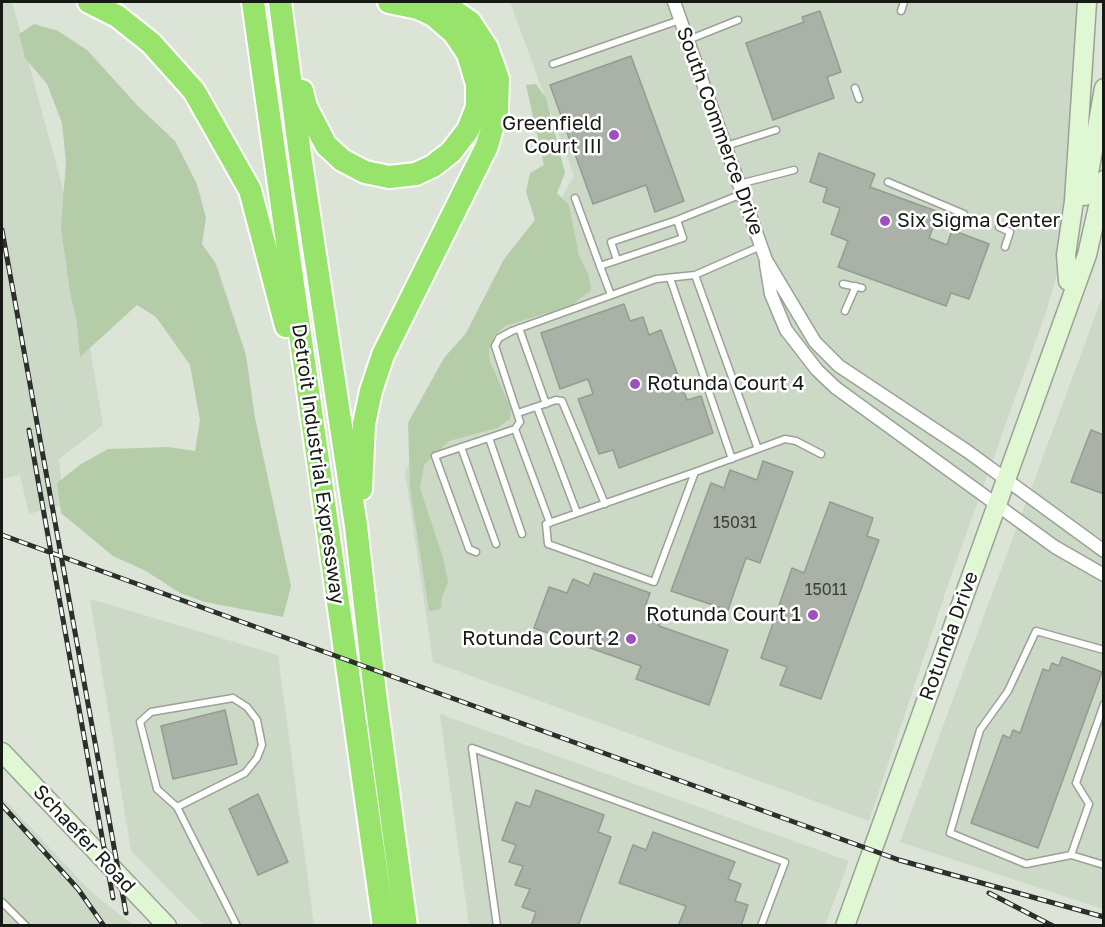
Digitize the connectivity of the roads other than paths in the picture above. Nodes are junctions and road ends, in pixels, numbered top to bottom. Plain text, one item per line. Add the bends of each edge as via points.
1 (89, 2) edge
2 (389, 2) edge
3 (441, 2) edge
4 (674, 2) edge
5 (904, 2) edge
6 (1087, 2) edge
7 (255, 10) edge
8 (901, 11) dead end
9 (283, 17) edge
10 (680, 20) junction
11 (738, 20) dead end
12 (688, 40) junction
13 (553, 64) dead end
14 (855, 88) dead end
15 (1104, 88) edge
16 (859, 99) dead end
17 (776, 130) dead end
18 (726, 146) junction
19 (794, 170) dead end
20 (1104, 180) edge
21 (888, 182) dead end
22 (741, 189) junction
23 (575, 198) dead end
24 (964, 214) dead end
25 (1104, 218) edge
26 (677, 220) junction
27 (999, 227) dead end
28 (761, 246) junction
29 (1005, 247) dead end
30 (617, 260) junction
31 (766, 260) junction
32 (600, 266) junction
33 (695, 275) junction
34 (670, 278) junction
35 (1068, 281) junction
36 (843, 284) dead end
37 (611, 295) junction
38 (845, 311) dead end
39 (519, 328) junction
40 (1053, 348) junction
41 (546, 404) junction
42 (537, 407) junction
43 (518, 413) junction
44 (515, 429) junction
45 (313, 431) junction
46 (489, 438) junction
47 (461, 447) junction
48 (758, 449) junction
49 (821, 454) dead end
50 (732, 459) junction
51 (695, 472) junction
52 (1005, 480) junction
53 (605, 504) junction
54 (997, 505) junction
55 (577, 513) junction
56 (550, 523) junction
57 (356, 526) junction
58 (522, 534) dead end
59 (496, 544) dead end
60 (1104, 551) edge
61 (476, 552) dead end
62 (1104, 575) edge
63 (1104, 650) edge
64 (1104, 704) edge
65 (2, 752) edge
66 (177, 807) junction
67 (1071, 855) junction
68 (1104, 865) edge
69 (2, 902) edge
70 (26, 926) edge
71 (167, 926) edge
72 (237, 926) edge
73 (384, 926) edge
74 (406, 926) edge
75 (497, 926) edge
76 (761, 926) edge
77 (845, 926) edge

1 - 45 highway via 136,30 194,91 250,190
2 - 9 highway via 433,15 454,33 468,54 477,84 477,107 460,142 443,160 416,174 389,177 365,172 342,160 326,145 306,107 297,58
3 - 57 highway via 470,22 487,48 498,79 497,111 487,147 382,355 364,424
4 - 10 street, South Commerce Drive
5 - 8 lane
6 - 35 main road via 1074,201 1066,255
7 - 45 highway, Detroit Industrial Expressway
9 - 57 highway, Detroit Industrial Expressway
10 - 12 street, South Commerce Drive
10 - 13 lane
11 - 12 lane
12 - 18 street, South Commerce Drive
14 - 16 lane
15 - 35 main road, Rotunda Drive
17 - 18 lane
18 - 22 street, South Commerce Drive
19 - 22 lane
20 - 40 main road, Rotunda Drive via 1087,255
21 - 24 lane
22 - 26 lane
22 - 28 street, South Commerce Drive
23 - 32 lane
25 - 40 main road via 1074,307
26 - 30 lane via 683,238
26 - 30 lane via 610,242
27 - 29 lane via 1010,232
28 - 31 street, South Commerce Drive
28 - 33 lane
30 - 32 lane
31 - 52 street, South Commerce Drive via 808,333 826,354
31 - 54 street, South Commerce Drive via 776,311 817,370 855,403
32 - 37 lane
33 - 34 lane
33 - 48 lane
34 - 37 lane
34 - 50 lane
35 - 40 main road, Rotunda Drive
36 - 38 lane via 859,287
37 - 39 lane
39 - 41 lane
39 - 43 lane via 499,338 495,346
40 - 52 main road, Rotunda Drive
41 - 42 lane
41 - 53 lane via 556,400 565,405
42 - 43 lane
42 - 55 lane
43 - 44 lane via 520,422
44 - 46 lane
44 - 56 lane
45 - 73 highway, Detroit Industrial Expressway
46 - 47 lane
46 - 58 lane
47 - 59 lane
47 - 61 lane via 435,456 469,549
48 - 49 lane via 784,439
48 - 50 lane
50 - 51 lane
51 - 53 lane
51 - 56 lane via 654,582 548,544 546,524
52 - 54 main road, Rotunda Drive
52 - 60 street, South Commerce Drive
53 - 55 lane
54 - 62 street, South Commerce Drive via 1055,547
54 - 77 main road, Rotunda Drive
55 - 56 lane
57 - 74 highway, Detroit Industrial Expressway
63 - 67 lane via 1036,631 1008,692 980,730 950,833 1026,864
64 - 67 lane via 1076,783 1089,804
65 - 71 main road, Schaefer Road
66 - 66 lane via 157,789 141,722 151,712 233,698 257,720 262,746 257,758 245,773
66 - 72 lane
67 - 68 lane
69 - 70 lane
75 - 76 lane via 472,748 785,862

